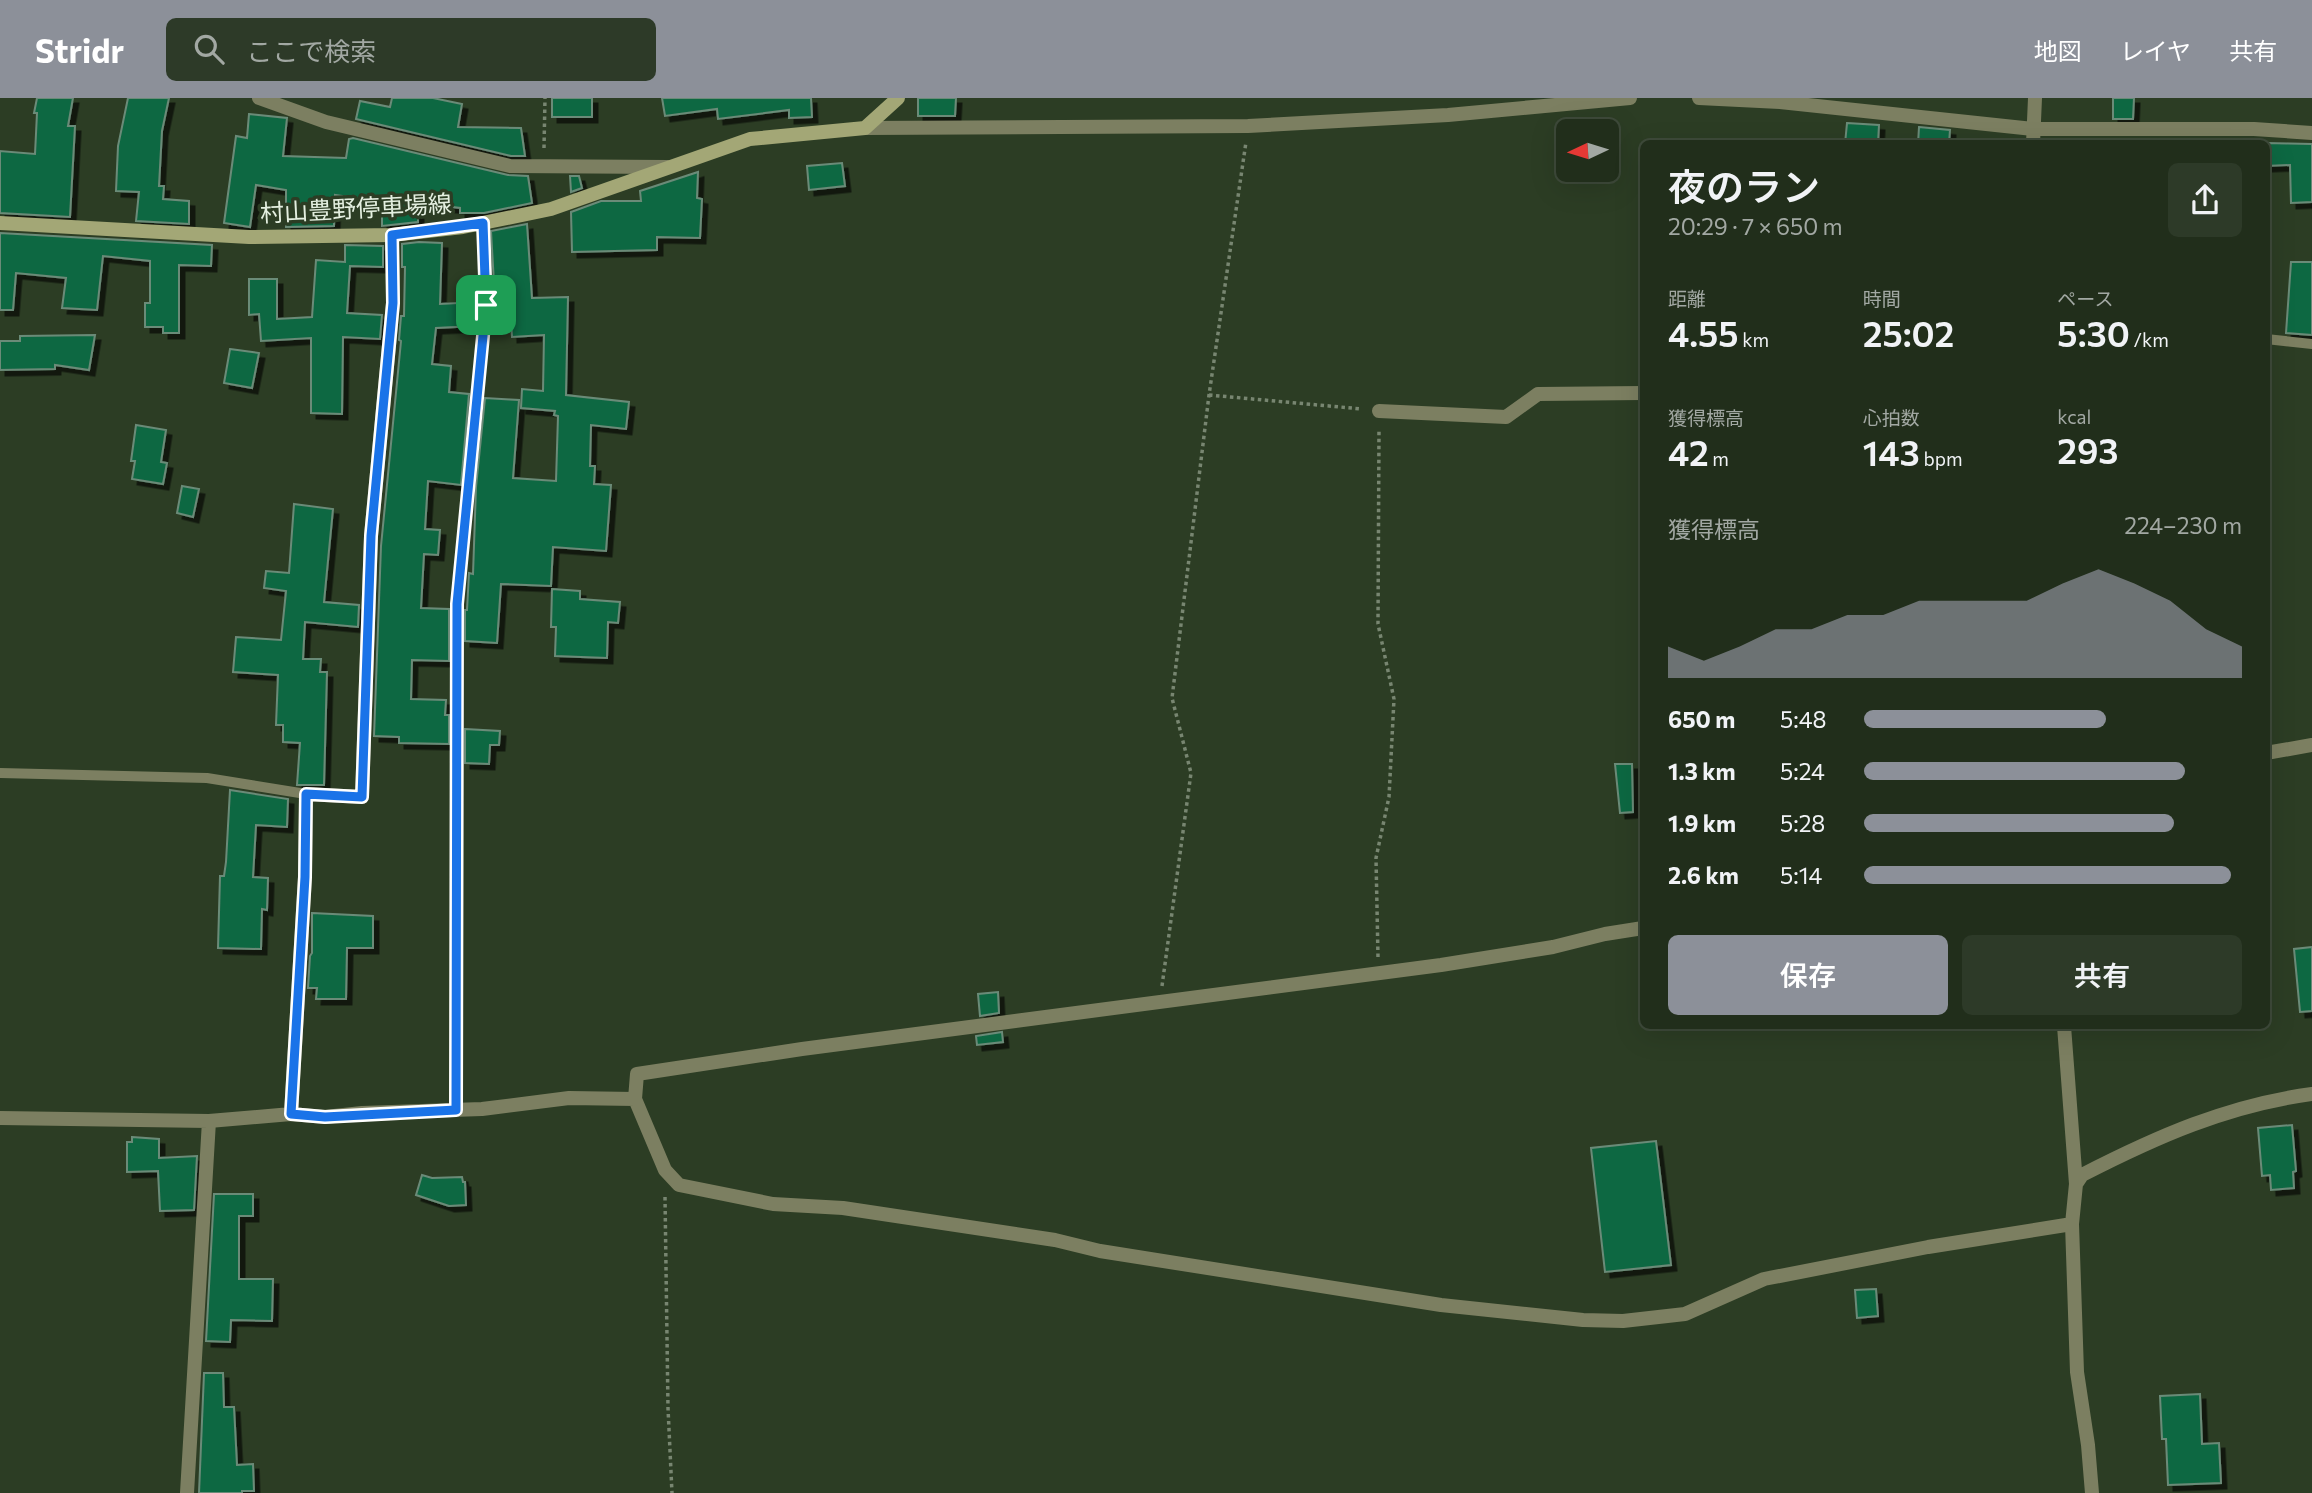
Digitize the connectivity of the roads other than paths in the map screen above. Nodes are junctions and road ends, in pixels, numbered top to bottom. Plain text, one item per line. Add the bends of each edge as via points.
1 (259, 98) edge
2 (898, 98) edge
3 (1630, 98) edge
4 (1699, 98) edge
5 (2035, 98) edge
6 (865, 128) junction
7 (2312, 133) edge
8 (2033, 136) edge
9 (668, 167) junction
10 (0, 223) edge
11 (483, 223) junction
12 (392, 235) junction
13 (2270, 340) edge
14 (2312, 344) edge
15 (1640, 393) edge
16 (1379, 411) road end
17 (2312, 745) edge
18 (2270, 752) edge
19 (0, 773) edge
20 (306, 794) junction
21 (1640, 929) edge
22 (2064, 1029) edge
23 (2312, 1094) edge
24 (635, 1099) junction
25 (456, 1110) junction
26 (291, 1114) junction
27 (0, 1118) edge
28 (209, 1121) junction
29 (2076, 1184) junction
30 (2072, 1224) junction
31 (187, 1493) edge
32 (2092, 1493) edge

1 - 9 street via 326,122 510,166
2 - 6 main road
3 - 6 street via 1448,115 1248,126
4 - 8 street via 1780,102
5 - 8 street
6 - 9 main road, 村山豊野停車場線 via 750,139
7 - 8 street via 2254,129
9 - 11 main road, 村山豊野停車場線 via 551,209
10 - 12 main road, 村山豊野停車場線 via 249,237
11 - 12 main road, 村山豊野停車場線
11 - 25 lane via 486,305 457,604
12 - 20 street via 393,303 371,536 362,797
13 - 14 lane
15 - 16 street via 1538,394 1506,416
17 - 18 street
19 - 20 lane via 207,778
20 - 26 street
21 - 24 street via 1378,974 637,1074
22 - 29 street
23 - 29 street via 2202,1119 2113,1159 2082,1175
24 - 25 street via 569,1098
24 - 30 street via 665,1170 679,1185 773,1204 843,1209 1055,1240 1441,1305 1583,1320 1685,1314 1764,1279
25 - 26 street via 325,1117
26 - 28 street
27 - 28 street
28 - 31 street
29 - 30 street
30 - 32 street via 2077,1372

